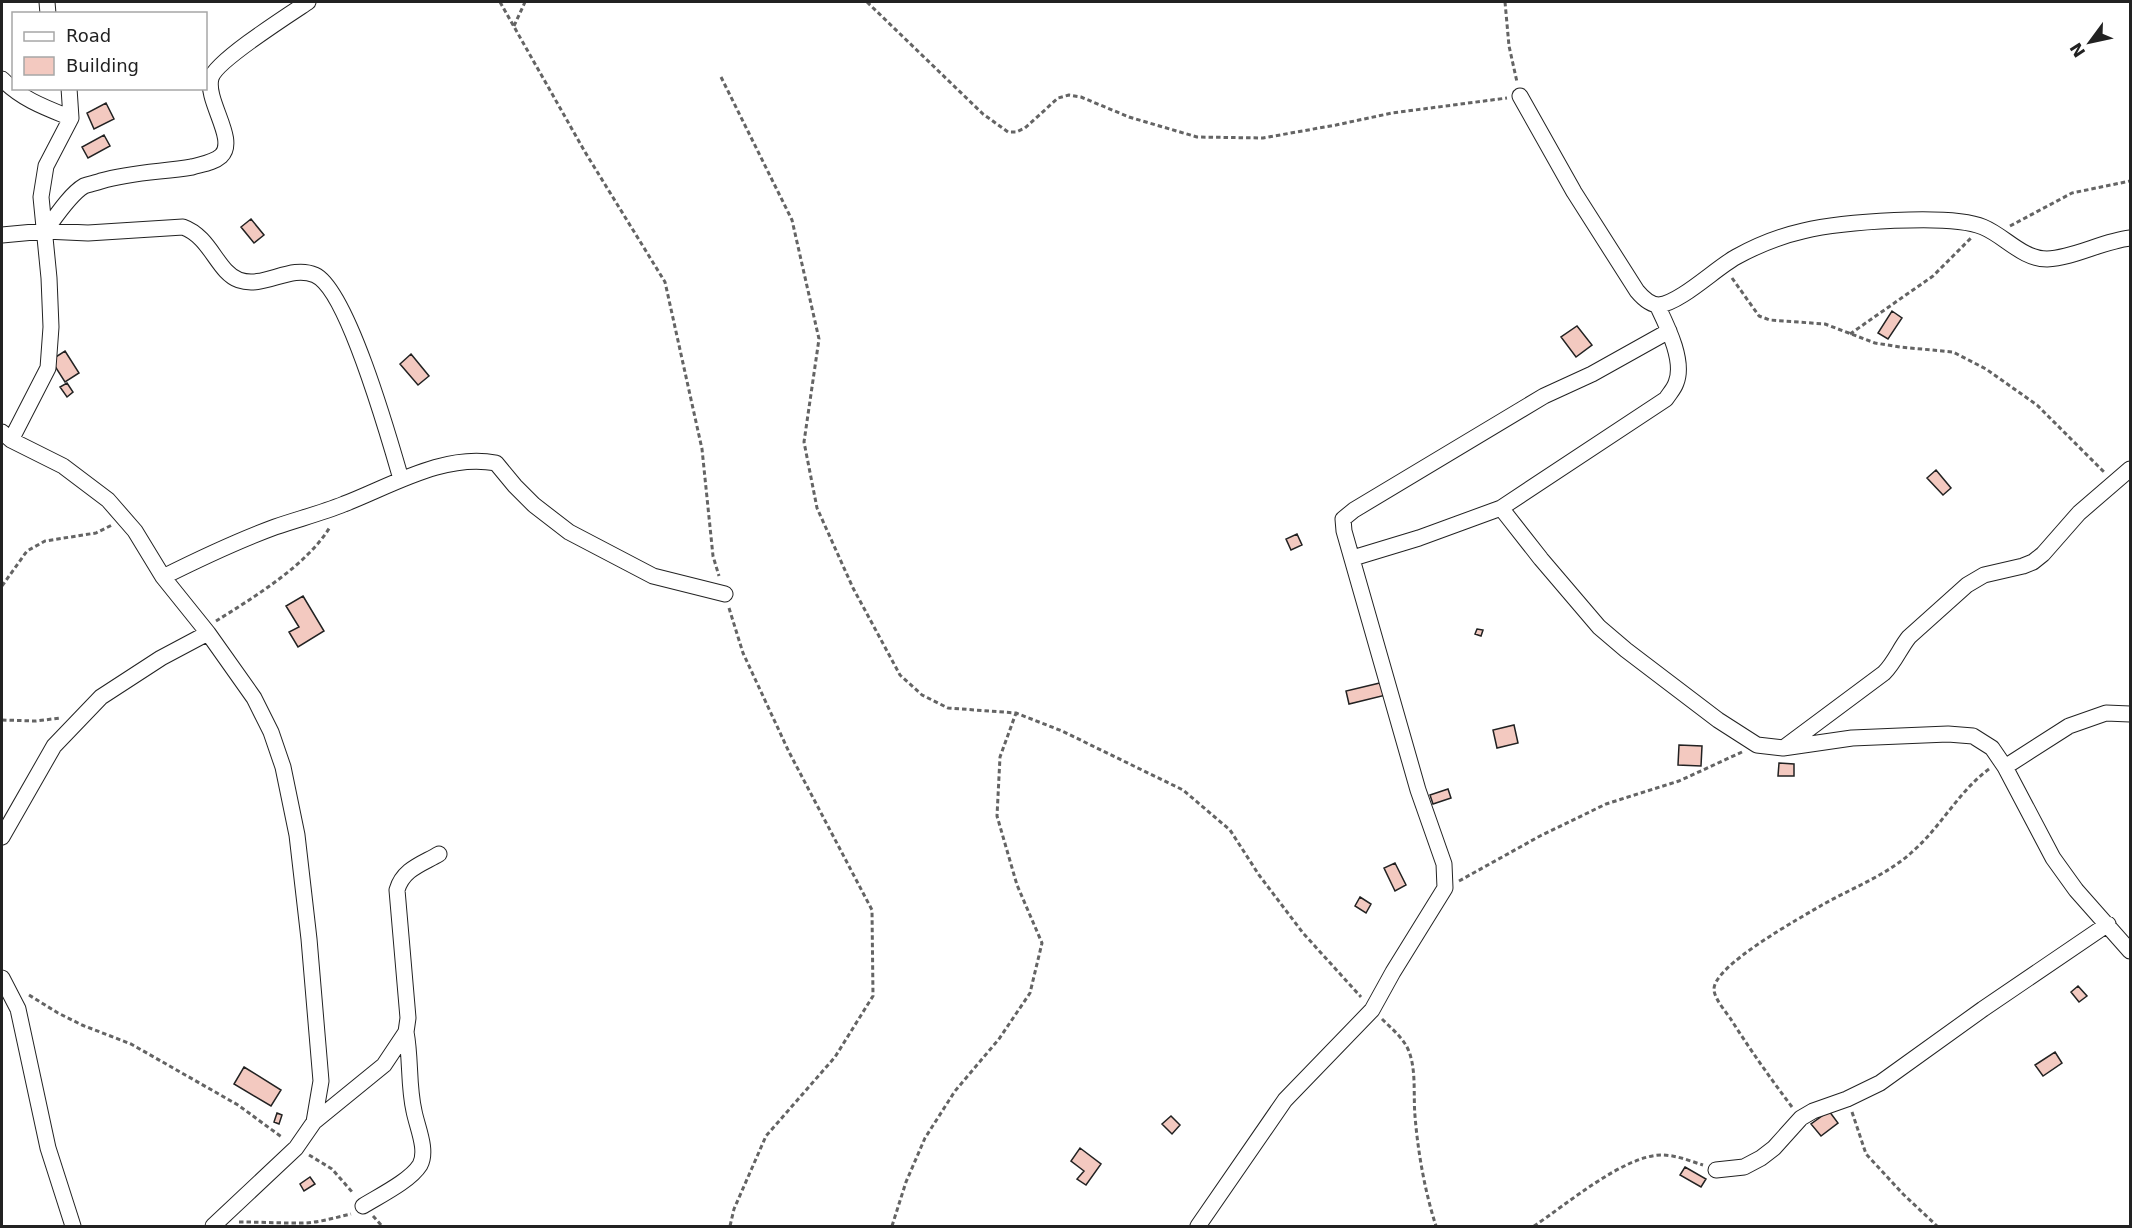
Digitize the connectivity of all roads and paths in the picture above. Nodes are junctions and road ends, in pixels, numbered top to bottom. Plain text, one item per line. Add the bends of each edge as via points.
1 (308, 2) edge
2 (500, 2) edge
3 (525, 2) edge
4 (867, 2) edge
5 (1505, 2) edge
6 (514, 26) junction
7 (721, 77) dead end
8 (12, 90) edge
9 (69, 90) edge
10 (1520, 96) junction
11 (71, 118) junction
12 (2130, 181) edge
13 (1989, 230) junction
14 (45, 231) junction
15 (2, 236) edge
16 (2130, 238) edge
17 (1723, 266) junction
18 (1658, 305) junction
19 (1669, 331) junction
20 (1850, 334) junction
21 (6, 436) edge
22 (2130, 468) edge
23 (401, 479) junction
24 (2114, 482) junction
25 (344, 504) junction
26 (1501, 508) junction
27 (124, 518) junction
28 (1353, 558) junction
29 (163, 577) junction
30 (2, 586) edge
31 (725, 594) junction
32 (206, 631) junction
33 (86, 713) junction
34 (1016, 713) junction
35 (2130, 714) edge
36 (2, 715) edge
37 (2, 720) edge
38 (7, 720) junction
39 (1757, 745) junction
40 (1783, 748) junction
41 (2003, 764) junction
42 (2, 837) edge
43 (439, 854) dead end
44 (1445, 888) junction
45 (2108, 924) junction
46 (2130, 951) edge
47 (2, 978) edge
48 (1372, 1010) junction
49 (406, 1032) junction
50 (1847, 1099) junction
51 (1801, 1118) junction
52 (314, 1122) junction
53 (296, 1148) junction
54 (1716, 1170) joint
55 (365, 1207) junction
56 (214, 1225) edge
57 (73, 1227) edge
58 (382, 1227) edge
59 (730, 1227) edge
60 (892, 1227) edge
61 (1198, 1227) edge
62 (1436, 1227) edge
63 (1534, 1227) edge
64 (1937, 1227) edge

1 - 14 street via 225,61 212,76 210,89 227,139 221,156 209,163 120,176 83,187
2 - 6 path
3 - 6 path
4 - 10 path via 983,114 1008,132 1025,128 1058,98 1069,95 1197,137 1263,138 1392,112
5 - 10 path
6 - 31 path via 665,282 702,450 713,556
7 - 34 path via 792,220 819,339 804,442 817,508 853,588 900,675 922,695 948,708
8 - 11 street
9 - 11 street
10 - 18 street via 1636,291 1646,301
11 - 14 street via 46,166 41,197
12 - 13 path via 2072,193 2022,221
13 - 16 street via 2033,257 2048,259
13 - 17 street via 1964,221 1937,220 1824,226 1768,243
13 - 20 path via 1933,276
14 - 15 street
14 - 21 street via 51,327 48,368
14 - 23 street via 88,233 183,227 194,231 236,279 252,283 301,271 315,275 336,297 348,325 381,408
17 - 18 street
17 - 20 path via 1759,316 1825,324
18 - 19 street
19 - 26 street via 1680,366 1677,383 1666,399
19 - 28 street via 1545,396 1354,510 1343,519
20 - 24 path via 1875,343 1953,352 1986,369 2037,405
21 - 27 street via 63,466 108,500
22 - 24 street
23 - 25 street
23 - 31 street via 463,462 496,463 534,505 569,532 653,576
24 - 40 street via 2033,562 1984,575 1967,585 1909,637 1884,673
25 - 29 street via 274,527
25 - 32 path via 327,532 299,562
26 - 28 street
26 - 39 street via 1599,627 1709,713
27 - 29 street
27 - 30 path via 96,533 45,542 27,551
28 - 44 street via 1418,790 1444,864
29 - 32 street
31 - 59 path via 743,653 789,752 872,910 873,996 835,1057 766,1136
32 - 33 street via 101,697
32 - 52 street via 254,698 283,767 297,835 309,939 321,1082
33 - 38 path via 36,721
33 - 42 street via 54,746
34 - 48 path via 1071,735 1183,790 1230,830 1258,875 1303,933
34 - 60 path via 1000,757 997,816 1017,885 1042,943 1040,953 1030,993 999,1039 955,1091 925,1138
35 - 41 street via 2106,713 2069,726
36 - 38 path
37 - 38 path
39 - 40 street
39 - 44 path via 1679,781 1606,804
40 - 41 street via 1852,738 1948,734 1973,736 1992,748
41 - 45 street via 2053,858
41 - 51 path via 1977,779 1899,862 1779,930 1729,965 1716,981 1714,991 1722,1007
43 - 49 street via 409,871 397,890
44 - 48 street
45 - 46 street
45 - 50 street via 1880,1083
47 - 53 path via 82,1026 131,1044 238,1105
47 - 57 street via 18,1009 48,1148
48 - 61 street via 1285,1100
48 - 62 path via 1402,1038 1408,1049 1429,1206
49 - 52 street via 384,1065
49 - 55 street via 413,1108 423,1158 402,1182
50 - 51 street
50 - 64 path via 1866,1154
51 - 54 street via 1761,1158 1744,1167
52 - 53 street
53 - 55 path via 332,1169
53 - 56 street
54 - 63 path via 1662,1155 1638,1159
55 - 56 path via 323,1221
55 - 58 path

